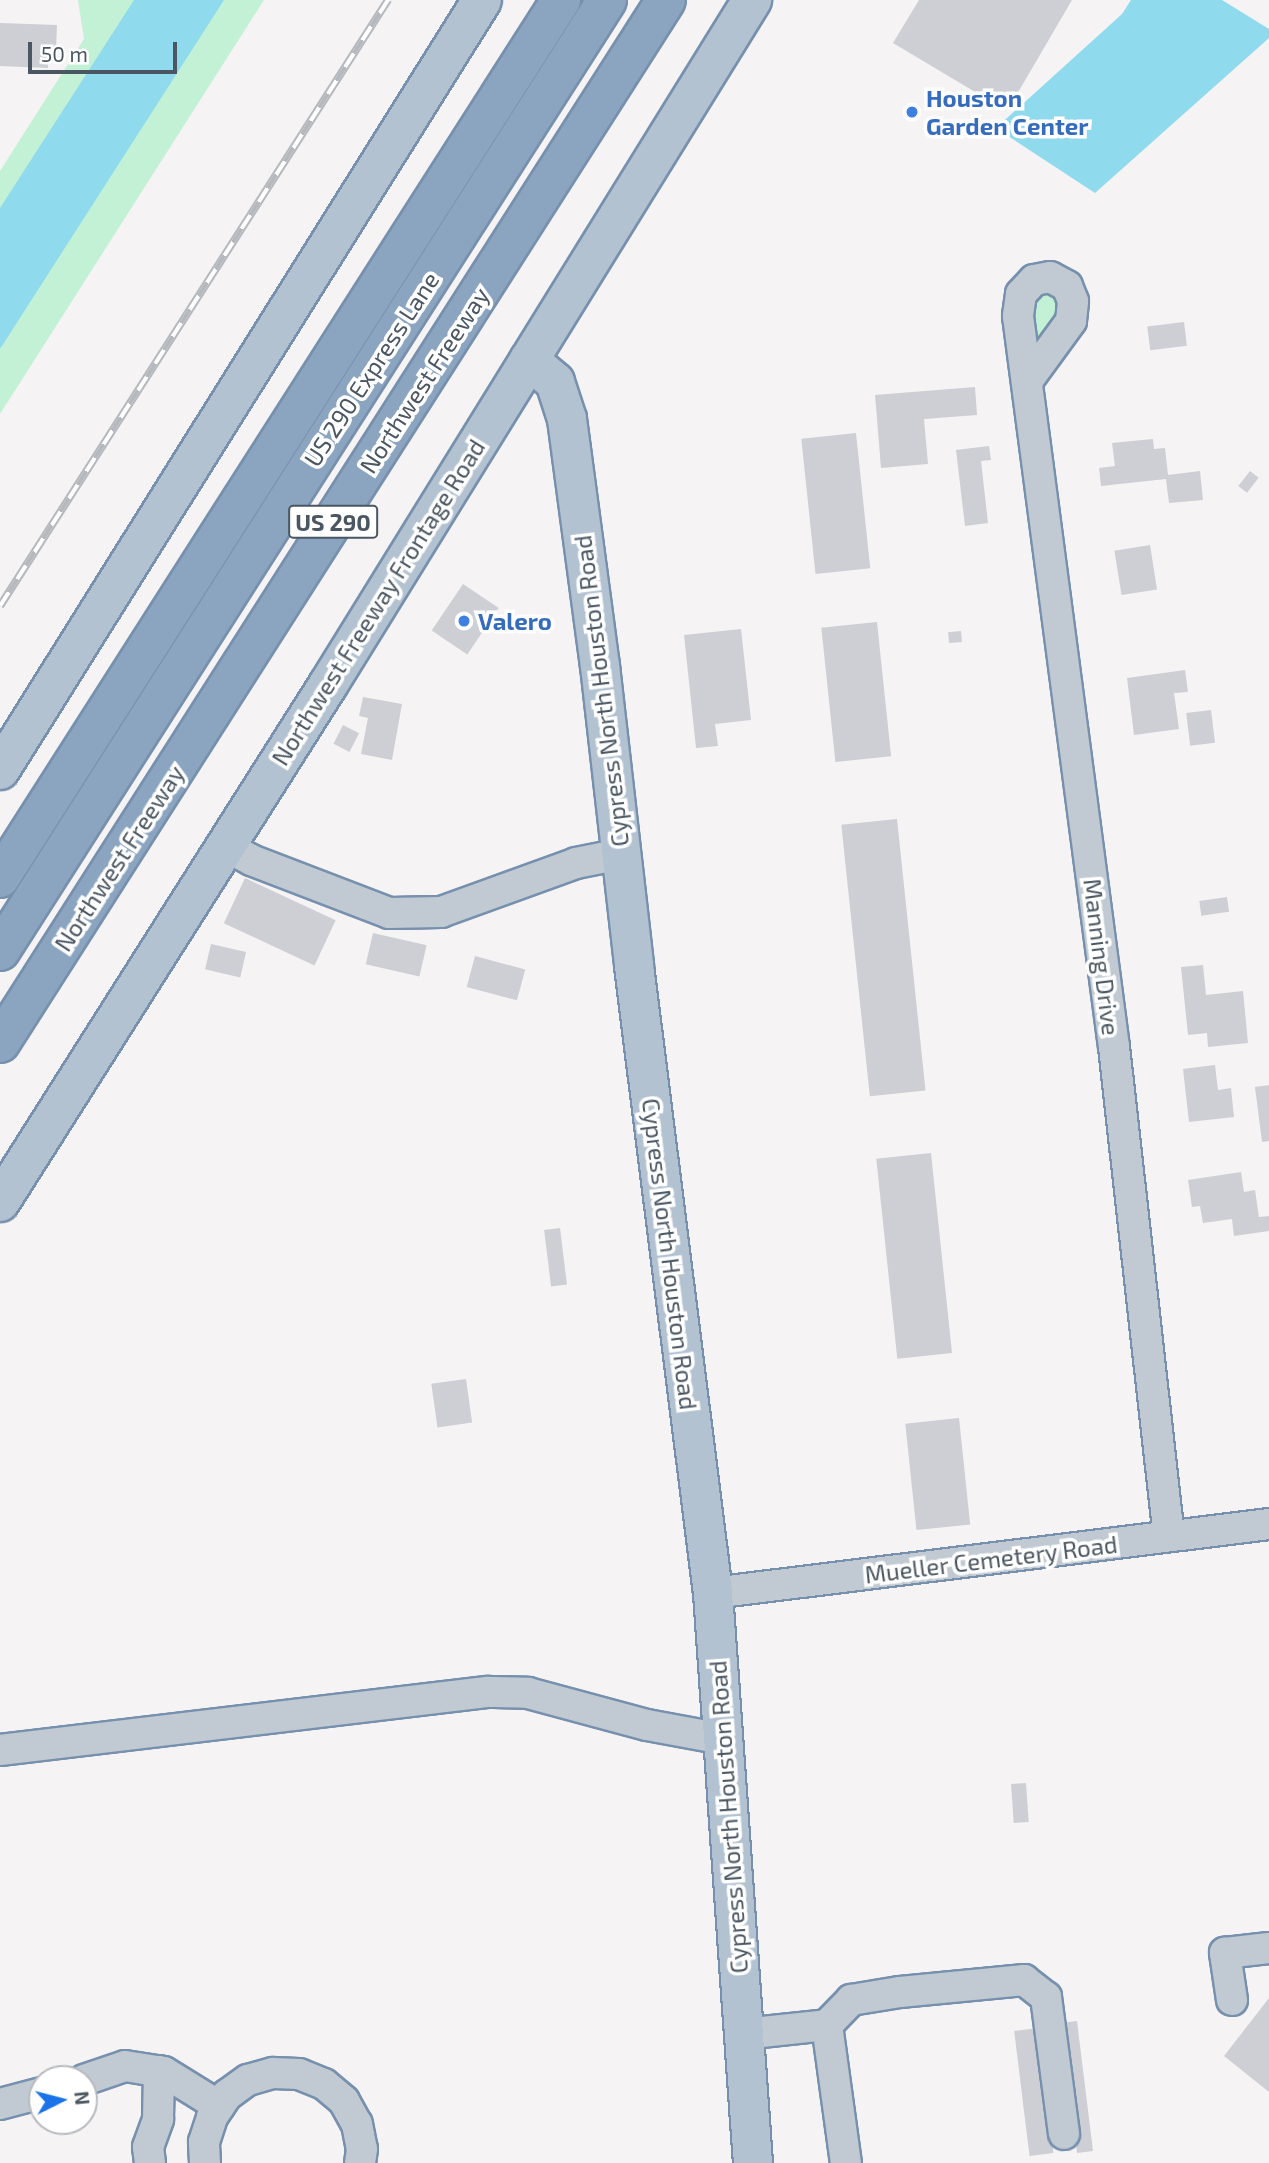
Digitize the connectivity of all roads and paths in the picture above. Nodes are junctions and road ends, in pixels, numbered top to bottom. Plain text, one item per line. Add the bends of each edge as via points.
1 (482, 0) edge
2 (561, 0) edge
3 (607, 0) edge
4 (666, 0) edge
5 (752, 0) edge
6 (529, 360) junction
7 (1028, 380) dead end
8 (0, 770) edge
9 (225, 846) junction
10 (621, 853) junction
11 (0, 878) edge
12 (0, 951) edge
13 (0, 1043) edge
14 (0, 1202) edge
15 (1269, 1524) edge
16 (1169, 1536) junction
17 (713, 1593) junction
18 (723, 1739) junction
19 (0, 1750) edge
20 (1269, 1948) edge
21 (1232, 2000) dead end
22 (827, 2025) junction
23 (743, 2034) junction
24 (159, 2071) junction
25 (98, 2075) edge
26 (28, 2097) edge
27 (0, 2104) edge
28 (219, 2106) junction
29 (1063, 2134) dead end
30 (150, 2163) edge
31 (205, 2163) edge
32 (360, 2163) edge
33 (753, 2163) edge
34 (846, 2163) edge

1 - 8 main road
2 - 11 highway
3 - 12 highway, US 290 Express Lane
4 - 13 highway, Northwest Freeway / US 290
5 - 6 main road, Northwest Freeway Frontage Road
6 - 9 main road, Northwest Freeway Frontage Road
6 - 10 main road, Cypress North Houston Road via 555,382 567,419
7 - 16 street, Manning Drive via 1114,1047
9 - 10 street via 389,913 441,912 576,863
9 - 14 main road, Northwest Freeway Frontage Road
10 - 17 main road, Cypress North Houston Road
15 - 16 street, Mueller Cemetery Road
16 - 17 street, Mueller Cemetery Road
17 - 18 main road, Cypress North Houston Road
18 - 19 street via 647,1725 528,1693 489,1692
18 - 23 main road, Cypress North Houston Road
20 - 21 street via 1225,1953
22 - 23 street
22 - 29 street via 851,2000 1024,1980 1046,1997
22 - 34 street
23 - 33 main road, Cypress North Houston Road
24 - 25 street via 125,2066
24 - 28 street
24 - 30 street via 158,2119 148,2147
26 - 27 street
28 - 31 street via 204,2142
28 - 32 street via 248,2080 273,2073 299,2074 324,2084 344,2101 357,2124

